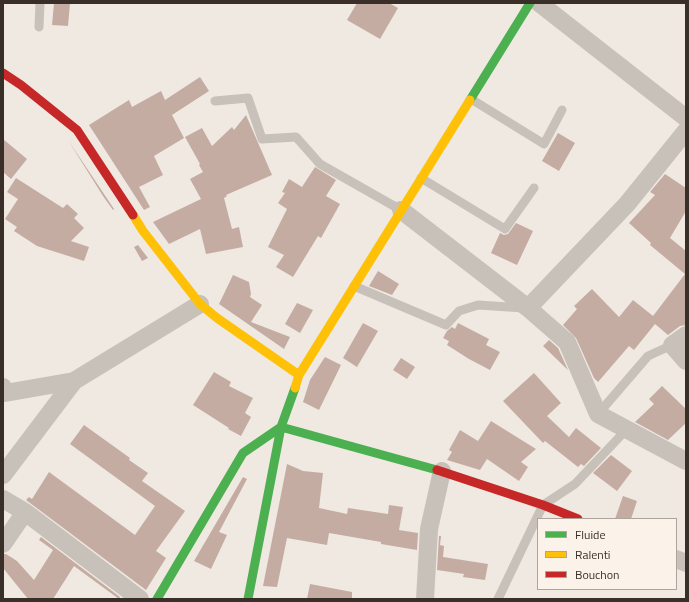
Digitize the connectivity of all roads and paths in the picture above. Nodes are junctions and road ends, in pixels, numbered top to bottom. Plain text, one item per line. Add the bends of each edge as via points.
1 (40, 3) edge
2 (530, 3) edge
3 (540, 3) edge
4 (39, 27) dead end
5 (3, 73) edge
6 (470, 99) junction
7 (215, 101) dead end
8 (562, 110) dead end
9 (686, 118) edge
10 (686, 131) edge
11 (421, 178) junction
12 (534, 188) dead end
13 (401, 210) junction
14 (354, 286) junction
15 (200, 304) junction
16 (528, 308) junction
17 (679, 340) edge
18 (686, 361) edge
19 (299, 375) junction
20 (74, 381) junction
21 (4, 391) edge
22 (598, 414) junction
23 (281, 427) junction
24 (626, 429) junction
25 (686, 461) edge
26 (442, 471) junction
27 (3, 475) edge
28 (3, 499) edge
29 (543, 505) junction
30 (25, 512) junction
31 (576, 518) edge
32 (3, 544) edge
33 (140, 599) edge
34 (157, 599) edge
35 (248, 599) edge
36 (425, 599) edge
37 (498, 599) edge

1 - 4 lane
2 - 6 street
3 - 9 street
5 - 15 street via 77,130 143,231
6 - 8 lane via 544,144
6 - 11 street
7 - 13 lane via 248,98 262,139 296,137 320,164
10 - 16 street via 627,204
11 - 12 lane via 505,229
11 - 13 street
13 - 14 street
13 - 16 street
14 - 16 lane via 446,325 459,311 478,305
14 - 19 street
15 - 19 street
15 - 20 street
16 - 22 street via 567,342
17 - 18 street
17 - 22 lane via 648,356
19 - 23 street
20 - 21 street
20 - 27 street
22 - 24 street
23 - 26 street
23 - 34 street via 243,452
23 - 35 street
24 - 25 street
24 - 29 lane via 575,484
26 - 29 street
26 - 36 street via 429,529
28 - 30 street
29 - 31 street
29 - 37 lane
30 - 32 street
30 - 33 street

